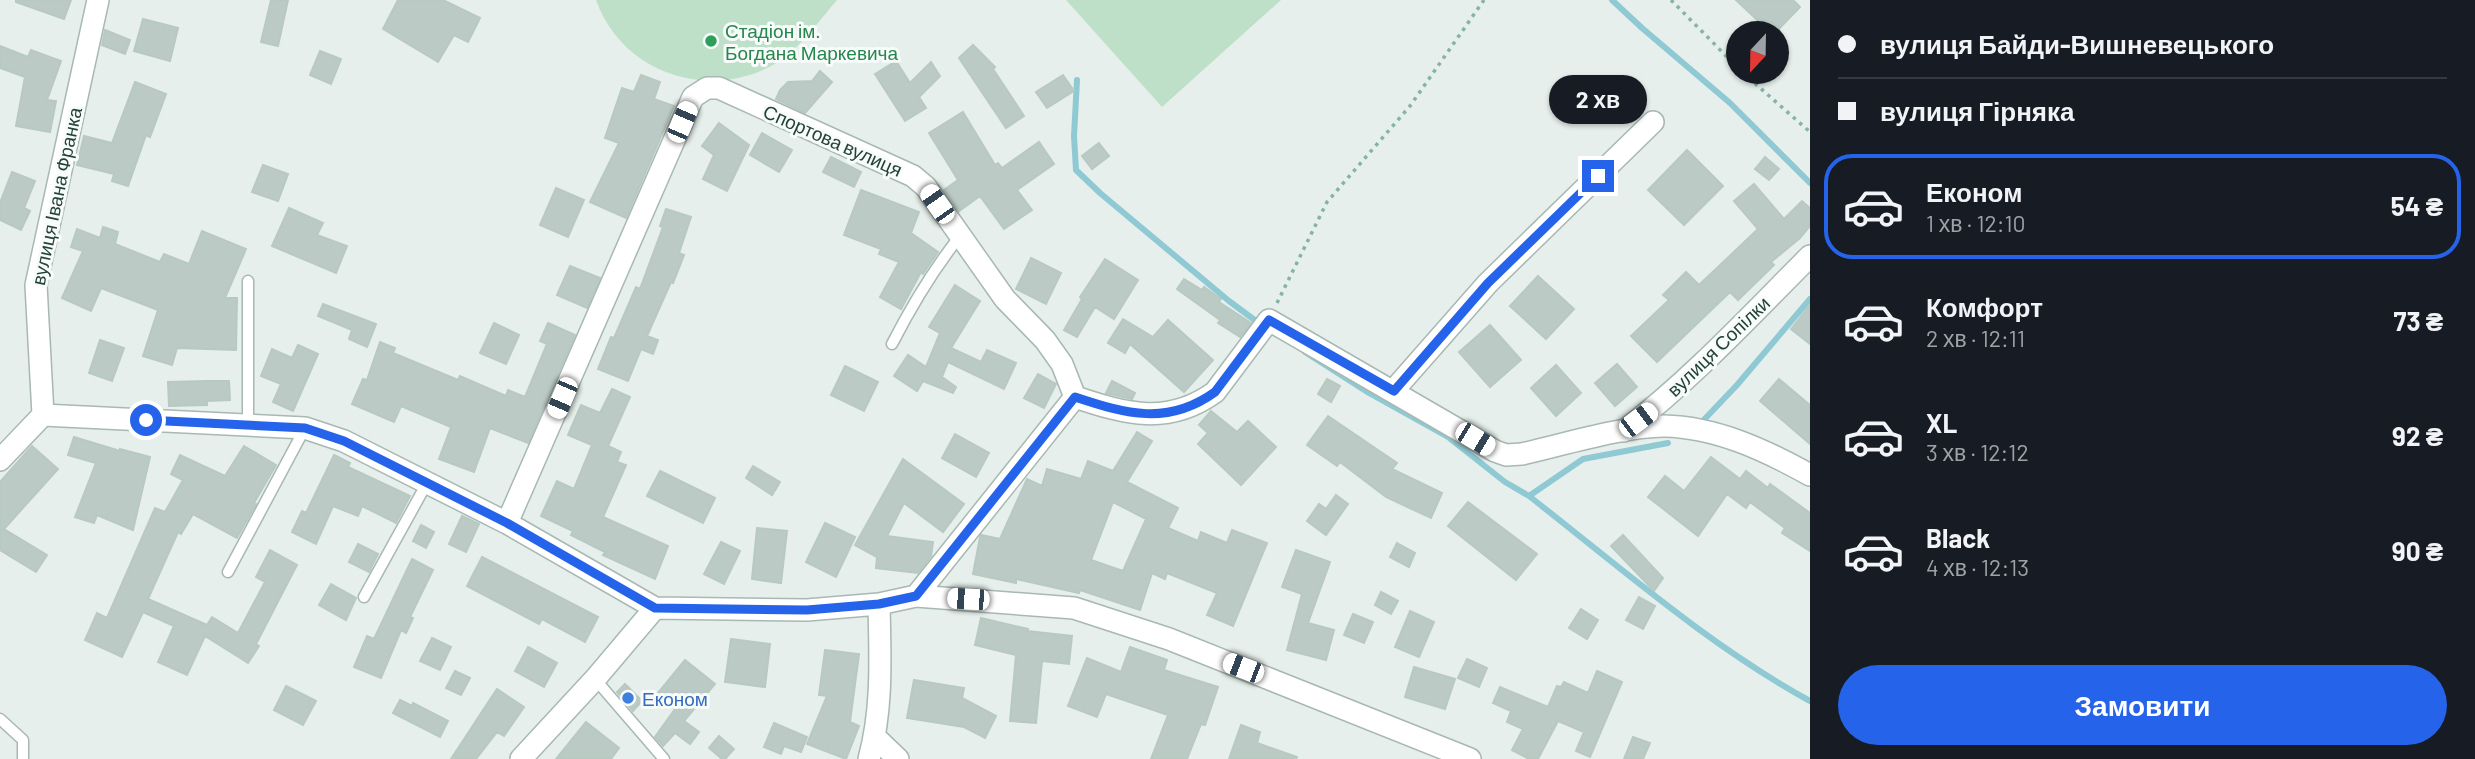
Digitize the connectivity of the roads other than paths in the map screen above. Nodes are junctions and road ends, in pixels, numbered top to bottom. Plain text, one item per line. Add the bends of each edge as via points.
1 (98, 0) edge
2 (1653, 122) dead end
3 (960, 236) junction
4 (1810, 256) edge
5 (248, 281) dead end
6 (892, 344) dead end
7 (1394, 391) junction
8 (1075, 397) junction
9 (43, 415) junction
10 (248, 425) junction
11 (305, 428) junction
12 (1622, 432) junction
13 (0, 460) edge
14 (1810, 475) edge
15 (427, 483) junction
16 (507, 523) junction
17 (228, 572) dead end
18 (916, 596) junction
19 (364, 597) dead end
20 (879, 604) junction
21 (655, 608) junction
22 (595, 679) junction
23 (0, 719) edge
24 (875, 737) junction
25 (23, 759) edge
26 (521, 759) edge
27 (664, 759) edge
28 (869, 759) edge
29 (898, 759) edge
30 (1470, 759) edge

1 - 9 street, вулиця Івана Франка via 36,285
2 - 7 street via 1488,283
3 - 6 lane via 911,307
3 - 8 street, Спортова вулиця via 1005,299 1045,340 1062,364
3 - 16 street, Спортова вулиця via 926,187 903,170 719,88 707,88 693,97
4 - 12 street, вулиця Сопілки via 1714,353
5 - 10 lane
7 - 8 street via 1269,320 1204,400 1151,415 1120,412
7 - 12 street via 1506,455
8 - 18 street
9 - 10 street
9 - 13 street
10 - 11 street
11 - 15 street via 344,441
11 - 17 lane
12 - 14 street via 1663,426 1717,434
15 - 16 street
15 - 19 lane
16 - 21 street
18 - 20 street
18 - 30 street via 1074,608 1169,639
20 - 21 street via 807,610
20 - 24 street via 880,689
21 - 22 street
22 - 26 street
22 - 27 lane
23 - 25 lane via 23,740
24 - 28 street
24 - 29 street

